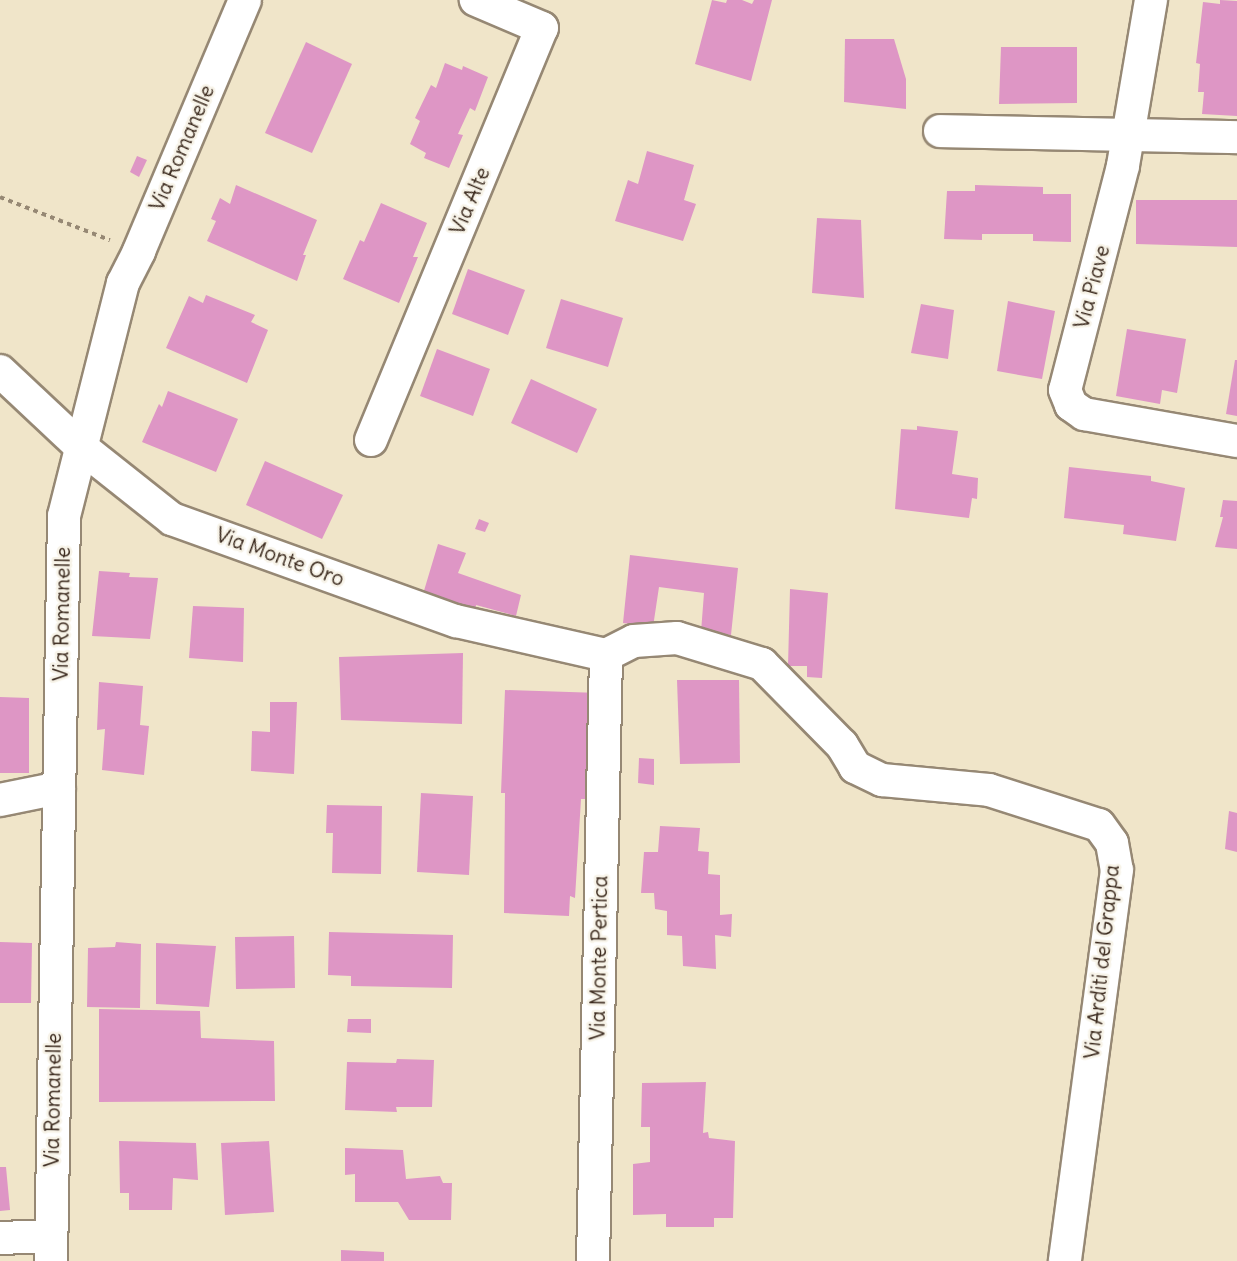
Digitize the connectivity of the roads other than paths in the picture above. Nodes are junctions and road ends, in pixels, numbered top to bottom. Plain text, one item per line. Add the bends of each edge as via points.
1 (245, 0) edge
2 (476, 0) edge
3 (1151, 0) edge
4 (940, 131) dead end
5 (1129, 135) junction
6 (1237, 137) edge
7 (0, 371) edge
8 (371, 440) dead end
9 (1237, 441) edge
10 (81, 447) junction
11 (606, 655) junction
12 (59, 788) junction
13 (0, 800) edge
14 (0, 1238) edge
15 (51, 1248) edge
16 (593, 1261) edge
17 (1065, 1261) edge

1 - 10 street, Via Romanelle via 123,283
2 - 8 street, Via Alte via 542,28
3 - 5 street, Via Piave
4 - 5 street
5 - 6 street
5 - 9 street, Via Piave via 1065,390 1071,405 1084,414
7 - 10 street, Via Monte Oro
10 - 11 street, Via Monte Oro via 172,519 456,621
10 - 12 street, Via Romanelle via 64,516
11 - 16 street, Via Monte Pertica
11 - 17 street, Via Arditi del Grappa via 634,641 677,638 762,664 842,746 855,767 882,780 989,790 1100,825 1112,843 1117,870
12 - 13 street
12 - 15 street, Via Romanelle
14 - 15 street

